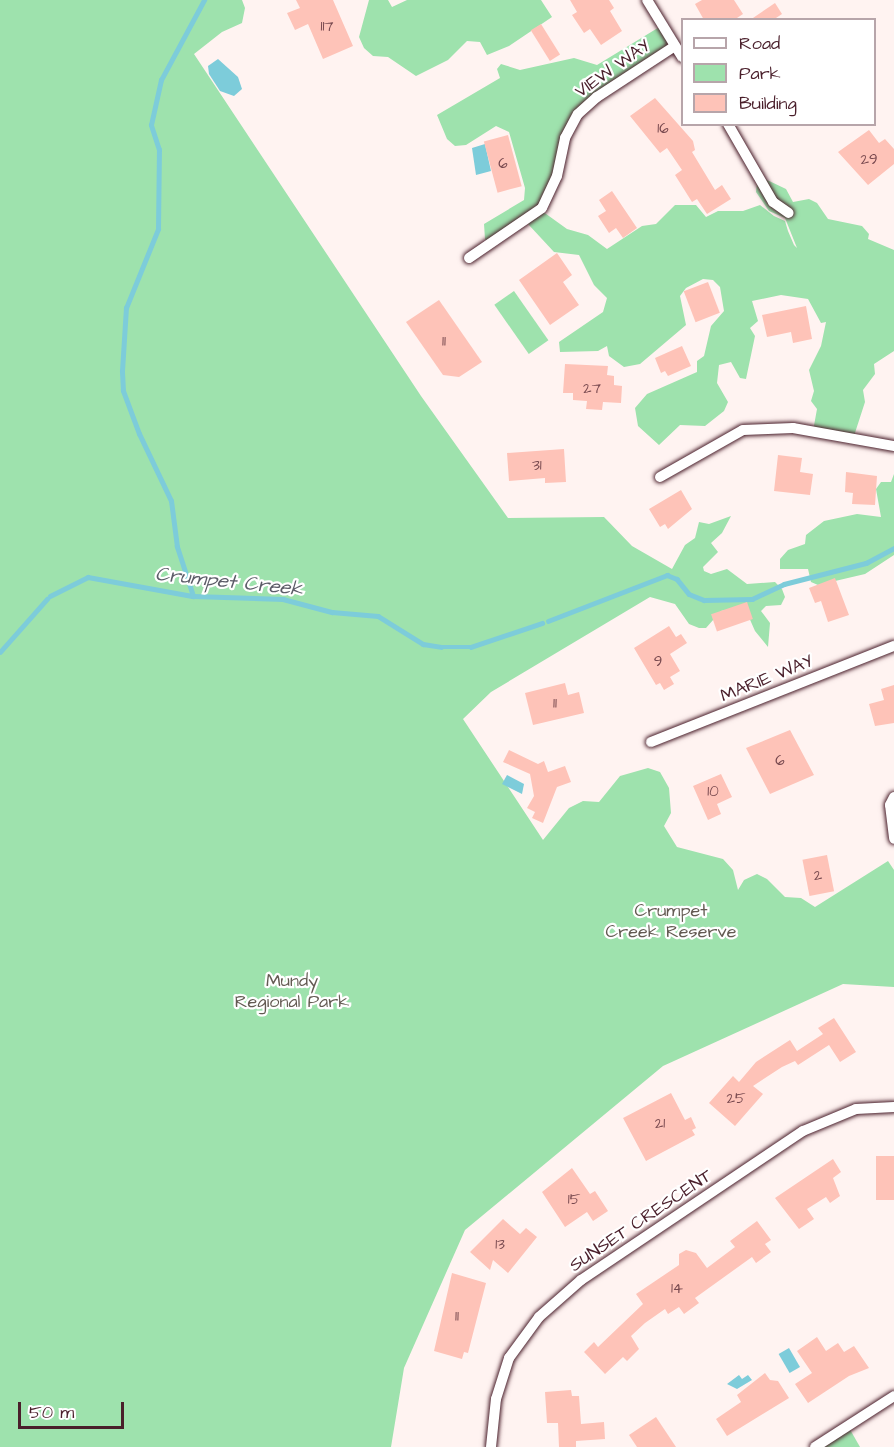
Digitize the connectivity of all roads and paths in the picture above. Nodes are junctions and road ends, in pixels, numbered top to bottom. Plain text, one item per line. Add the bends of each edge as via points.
1 (647, 0) edge
2 (675, 45) junction
3 (681, 55) edge
4 (729, 126) edge
5 (789, 213) dead end
6 (469, 258) dead end
7 (894, 446) edge
8 (660, 477) dead end
9 (894, 646) edge
10 (651, 742) dead end
11 (894, 797) edge
12 (894, 839) edge
13 (894, 1107) edge
14 (894, 1396) edge
15 (491, 1447) edge
16 (815, 1447) edge

1 - 2 street
2 - 3 street
2 - 6 street, VIEW WAY via 597,96 578,114 542,208
4 - 5 street via 772,202
7 - 8 street via 793,428 743,430
9 - 10 street, MARIE WAY
11 - 12 street via 890,805
13 - 15 street, SUNSET CRESCENT via 856,1109 803,1131 581,1280 538,1317 509,1358 496,1399
14 - 16 street

